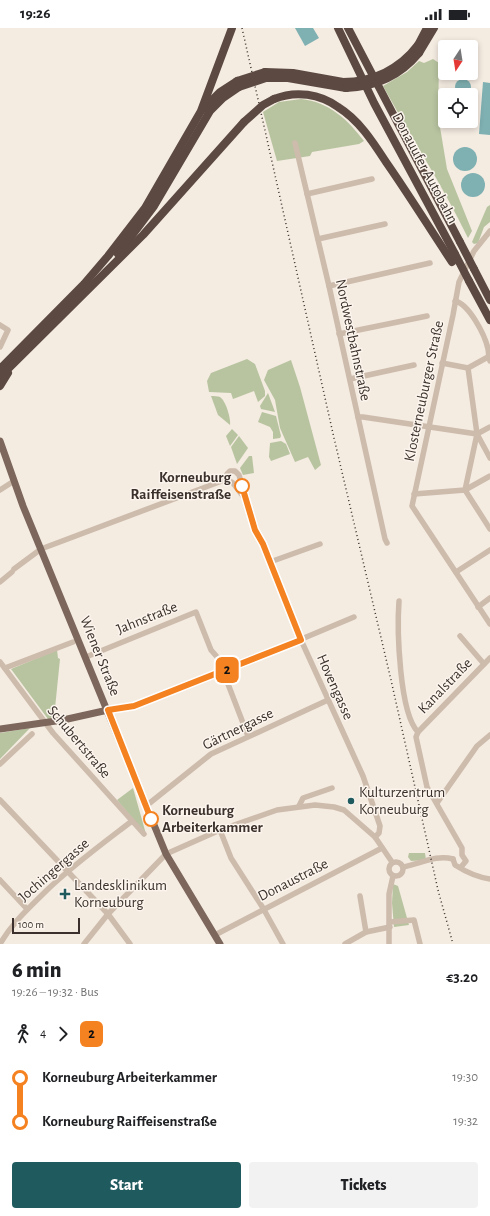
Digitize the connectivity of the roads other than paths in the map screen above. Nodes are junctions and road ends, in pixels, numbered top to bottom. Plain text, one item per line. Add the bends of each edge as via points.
1 (232, 28) edge
2 (338, 28) edge
3 (348, 28) edge
4 (427, 28) edge
5 (434, 28) edge
6 (418, 49) junction
7 (203, 115) junction
8 (189, 140) junction
9 (295, 143) dead end
10 (372, 179) dead end
11 (307, 194) junction
12 (385, 224) dead end
13 (490, 231) edge
14 (318, 239) junction
15 (454, 258) junction
16 (430, 262) dead end
17 (103, 274) junction
18 (329, 286) junction
19 (490, 300) edge
20 (455, 301) junction
21 (427, 316) dead end
22 (490, 320) edge
23 (0, 325) edge
24 (339, 334) junction
25 (0, 347) edge
26 (489, 359) edge
27 (442, 363) junction
28 (414, 365) dead end
29 (1, 367) edge
30 (12, 367) junction
31 (468, 368) junction
32 (0, 377) edge
33 (350, 379) junction
34 (0, 386) edge
35 (358, 418) junction
36 (429, 427) junction
37 (490, 427) edge
38 (477, 434) junction
39 (0, 441) edge
40 (0, 454) edge
41 (490, 458) edge
42 (490, 476) edge
43 (239, 478) junction
44 (227, 480) junction
45 (14, 481) junction
46 (234, 483) junction
47 (0, 490) edge
48 (465, 490) junction
49 (414, 494) junction
50 (245, 500) junction
51 (490, 529) edge
52 (387, 543) dead end
53 (320, 544) dead end
54 (41, 549) junction
55 (490, 550) edge
56 (270, 562) junction
57 (456, 572) junction
58 (0, 582) edge
59 (490, 598) edge
60 (399, 601) dead end
61 (478, 607) junction
62 (354, 617) dead end
63 (490, 624) edge
64 (460, 636) dead end
65 (301, 640) junction
66 (73, 642) dead end
67 (86, 656) junction
68 (490, 658) edge
69 (0, 662) edge
70 (484, 664) junction
71 (5, 668) junction
72 (223, 672) junction
73 (328, 700) junction
74 (108, 710) junction
75 (46, 723) junction
76 (0, 730) edge
77 (418, 732) junction
78 (32, 734) dead end
79 (490, 735) edge
80 (248, 736) junction
81 (0, 764) edge
82 (332, 788) dead end
83 (0, 800) edge
84 (437, 803) junction
85 (146, 806) junction
86 (299, 806) junction
87 (132, 821) junction
88 (220, 830) junction
89 (144, 834) dead end
90 (374, 837) junction
91 (380, 849) junction
92 (166, 854) junction
93 (462, 855) junction
94 (453, 859) junction
95 (392, 862) junction
96 (403, 867) junction
97 (461, 867) junction
98 (67, 871) junction
99 (393, 876) junction
100 (490, 879) edge
101 (0, 880) edge
102 (360, 896) dead end
103 (263, 908) junction
104 (27, 909) junction
105 (108, 914) junction
106 (390, 924) junction
107 (366, 932) junction
108 (215, 935) junction
109 (0, 944) edge
110 (84, 944) edge
111 (130, 944) edge
112 (220, 944) edge
113 (283, 944) edge
114 (345, 944) edge
115 (389, 944) edge
116 (420, 944) edge

1 - 7 highway
2 - 15 highway, Donauufer Autobahn
3 - 19 highway, Donauufer Autobahn, bridge
4 - 6 highway
5 - 6 highway
6 - 7 highway, bridge via 386,73 345,85 293,73 266,75 238,84
7 - 8 highway
8 - 17 highway via 140,226
8 - 29 highway via 108,256
9 - 11 street, Nordwestbahnstraße
10 - 11 street
11 - 14 street, Nordwestbahnstraße
12 - 14 street
13 - 20 street, Klosterneuburger Straße via 474,251 459,282
14 - 18 street, Nordwestbahnstraße
15 - 17 highway, bridge via 350,116 334,104 314,96 294,94 263,105 244,122 143,235
15 - 22 highway, Donauufer Autobahn, bridge
16 - 18 street
17 - 30 highway
18 - 24 street, Nordwestbahnstraße
20 - 26 street via 464,305 475,321 488,349
20 - 27 street, Klosterneuburger Straße
21 - 24 street
23 - 25 street via 8,330
24 - 33 street, Nordwestbahnstraße
26 - 31 street
27 - 31 street
27 - 36 street, Klosterneuburger Straße
28 - 33 street
30 - 32 highway
30 - 34 highway
31 - 38 street
33 - 35 street, Nordwestbahnstraße
35 - 36 street
35 - 52 street, Nordwestbahnstraße
36 - 38 street
36 - 49 street, Klosterneuburger Straße
37 - 38 street
38 - 41 street
38 - 48 street
39 - 45 main road, Wiener Straße
40 - 45 main road, Wiener Straße via 7,473
42 - 48 street
43 - 44 street, Hovengasse via 238,473 232,470 228,473
43 - 46 street
43 - 50 street, Hovengasse
44 - 46 street
44 - 54 street
45 - 47 street
45 - 54 main road, Wiener Straße
46 - 50 street, Hovengasse
48 - 49 street
48 - 51 street
49 - 57 street, Klosterneuburger Straße via 412,506
50 - 56 street, Hovengasse
53 - 56 street
54 - 58 street
54 - 67 main road, Wiener Straße
55 - 57 street
56 - 65 street, Hovengasse
57 - 61 street
59 - 61 street
60 - 77 street via 398,630 402,676 411,721
61 - 63 street
62 - 65 street
64 - 70 street
65 - 72 street
65 - 73 street, Hovengasse
66 - 71 street
67 - 72 street, Jahnstraße via 196,612
67 - 74 main road, Wiener Straße
68 - 70 street, Kanalstraße
69 - 71 street, Schubertstraße
70 - 77 street, Kanalstraße
71 - 75 street, Schubertstraße
72 - 74 street via 134,706
72 - 80 street
73 - 80 street, Gärtnergasse
73 - 90 street, Hovengasse via 367,785 380,826 379,833
74 - 75 main road
74 - 85 main road, Wiener Straße
75 - 76 main road
75 - 87 street, Schubertstraße
77 - 84 street via 417,743 426,782
78 - 81 street
79 - 84 street via 477,746
80 - 85 street, Gärtnergasse via 207,756
82 - 86 street via 303,798
83 - 98 street
84 - 93 street via 461,845
85 - 92 main road, Wiener Straße
86 - 88 street via 276,810
86 - 90 street via 325,805 340,808 352,815
87 - 89 street, Schubertstraße
87 - 98 street, Jochingergasse
88 - 92 street
88 - 103 street via 231,858
90 - 91 street
91 - 95 street
91 - 103 street, Donaustraße
92 - 105 street
92 - 108 main road, Wiener Straße
93 - 94 street via 457,854
93 - 97 street via 466,861
94 - 96 street via 437,858
94 - 97 street via 455,865
95 - 96 street via 398,862
95 - 99 street via 389,869
96 - 99 street via 400,875
97 - 100 street via 469,874
98 - 104 street, Jochingergasse
98 - 105 street
99 - 106 street via 389,894
101 - 104 street
102 - 107 street
103 - 108 street, Donaustraße
103 - 113 street
104 - 109 street, Jochingergasse via 9,928
105 - 110 street
105 - 111 street
106 - 107 street
106 - 115 street
106 - 116 street via 414,920
107 - 114 street
108 - 112 main road, Wiener Straße

